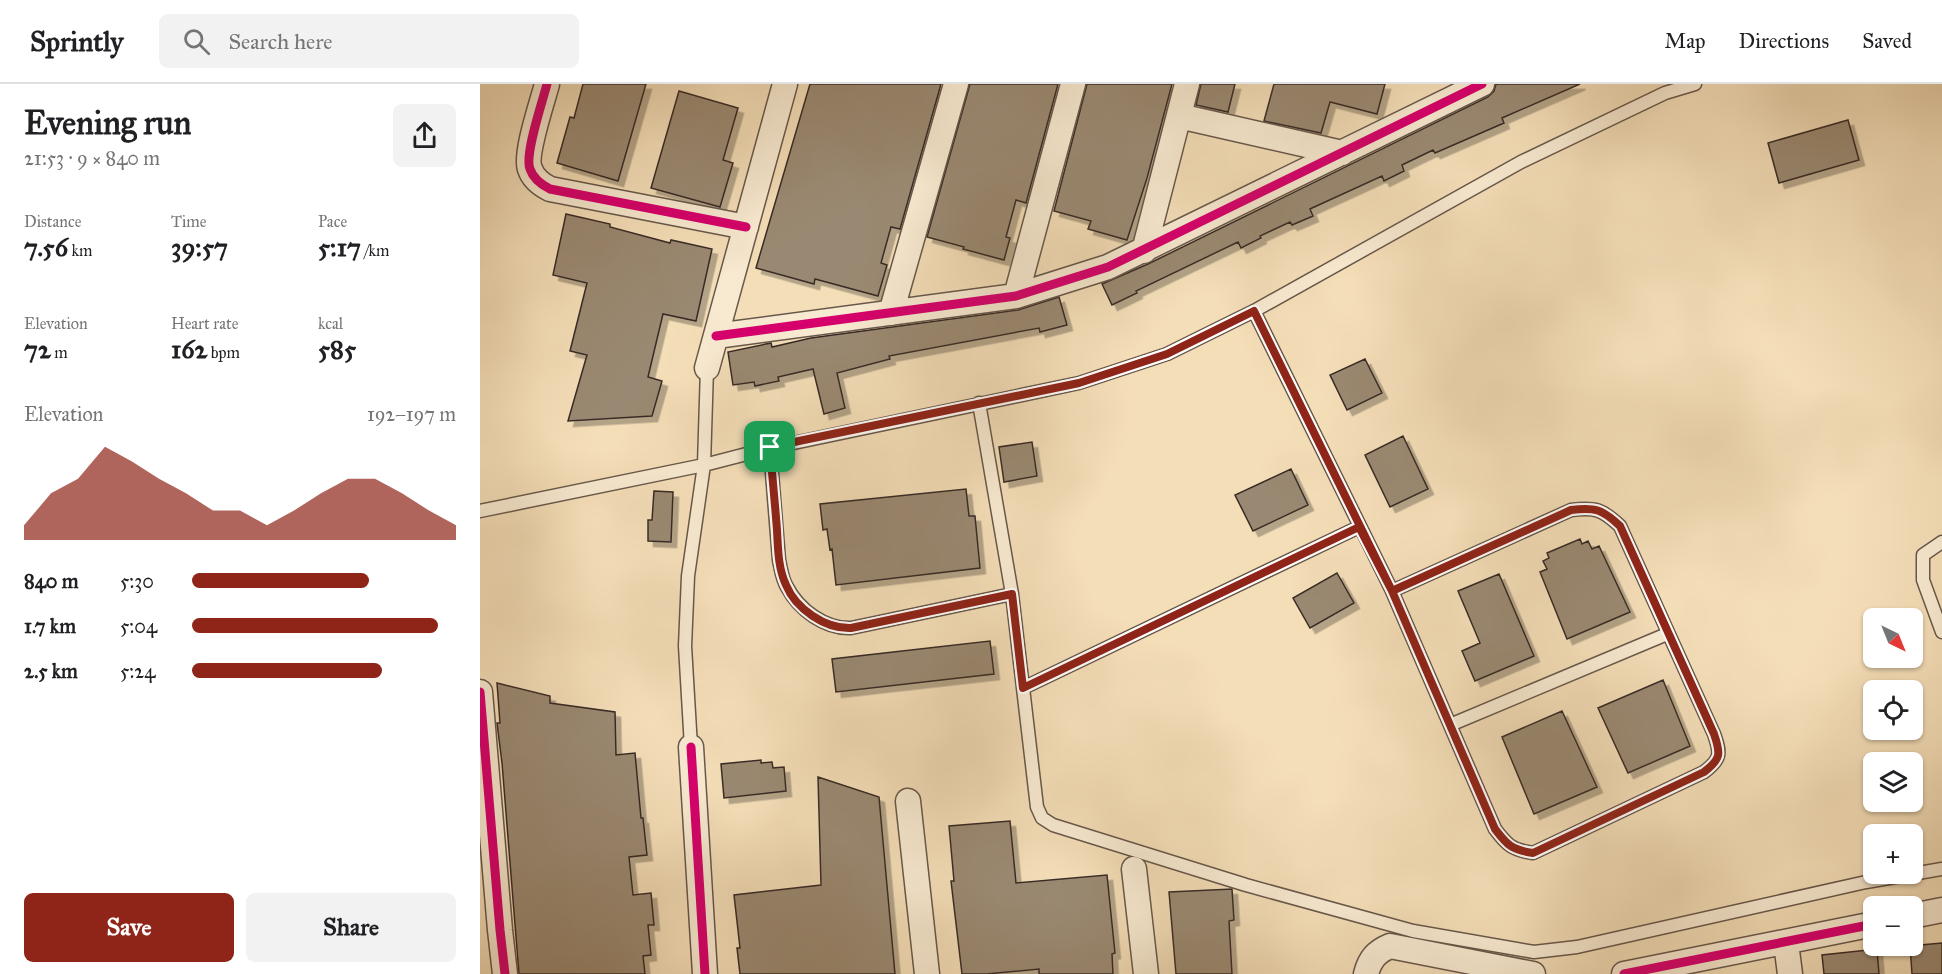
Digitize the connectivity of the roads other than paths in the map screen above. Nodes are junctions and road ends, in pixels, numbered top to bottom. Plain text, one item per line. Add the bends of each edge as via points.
1 (547, 84) edge
2 (785, 84) edge
3 (956, 84) edge
4 (1073, 84) edge
5 (1187, 84) edge
6 (1695, 84) edge
7 (1471, 85) edge
8 (1179, 116) junction
9 (1342, 153) junction
10 (746, 227) junction
11 (1144, 251) junction
12 (1016, 296) junction
13 (1254, 311) junction
14 (891, 313) junction
15 (716, 336) junction
16 (707, 368) joint
17 (980, 403) junction
18 (770, 447) junction
19 (705, 465) junction
20 (480, 511) edge
21 (1359, 527) junction
22 (1942, 542) edge
23 (1392, 591) junction
24 (1012, 594) junction
25 (1942, 632) edge
26 (1667, 634) junction
27 (1023, 688) junction
28 (480, 692) edge
29 (1450, 725) junction
30 (691, 747) joint
31 (908, 801) dead end
32 (1134, 869) dead end
33 (1942, 869) edge
34 (1942, 910) edge
35 (1923, 914) edge
36 (1863, 926) edge
37 (490, 931) edge
38 (1786, 943) junction
39 (506, 974) edge
40 (705, 974) edge
41 (927, 974) edge
42 (1146, 974) edge
43 (1366, 974) edge
44 (1533, 974) edge
45 (1624, 974) edge
46 (1790, 974) edge

1 - 10 street via 529,153 529,168 541,184 550,189
2 - 10 street
3 - 14 street
4 - 12 street
5 - 8 street
6 - 13 lane via 1665,93 1521,162
7 - 9 street
8 - 9 street
8 - 11 street
9 - 11 street
10 - 15 street
11 - 12 street via 1108,267
12 - 14 street
13 - 17 lane via 1167,354 1079,383
13 - 21 lane
14 - 15 street
15 - 16 street
16 - 19 lane
17 - 18 lane
17 - 24 lane
18 - 19 lane
18 - 24 lane via 782,575 799,604 828,625 851,628
19 - 20 lane
19 - 30 lane via 688,576 685,646
21 - 23 lane
21 - 27 lane
22 - 25 lane via 1923,555 1923,580
23 - 26 lane via 1571,510 1589,508 1606,513 1620,526
23 - 29 lane
24 - 27 lane
26 - 29 lane
26 - 29 lane via 1714,734 1720,750 1716,763 1533,853 1518,851 1495,829
27 - 33 lane via 1037,807 1042,818 1053,825 1246,885 1413,931 1534,952 1577,947 1866,882
28 - 37 street
30 - 40 street
31 - 41 street
32 - 42 street
34 - 35 street
36 - 38 street
37 - 39 street
38 - 45 street
38 - 46 street
43 - 44 street via 1377,952 1390,946

